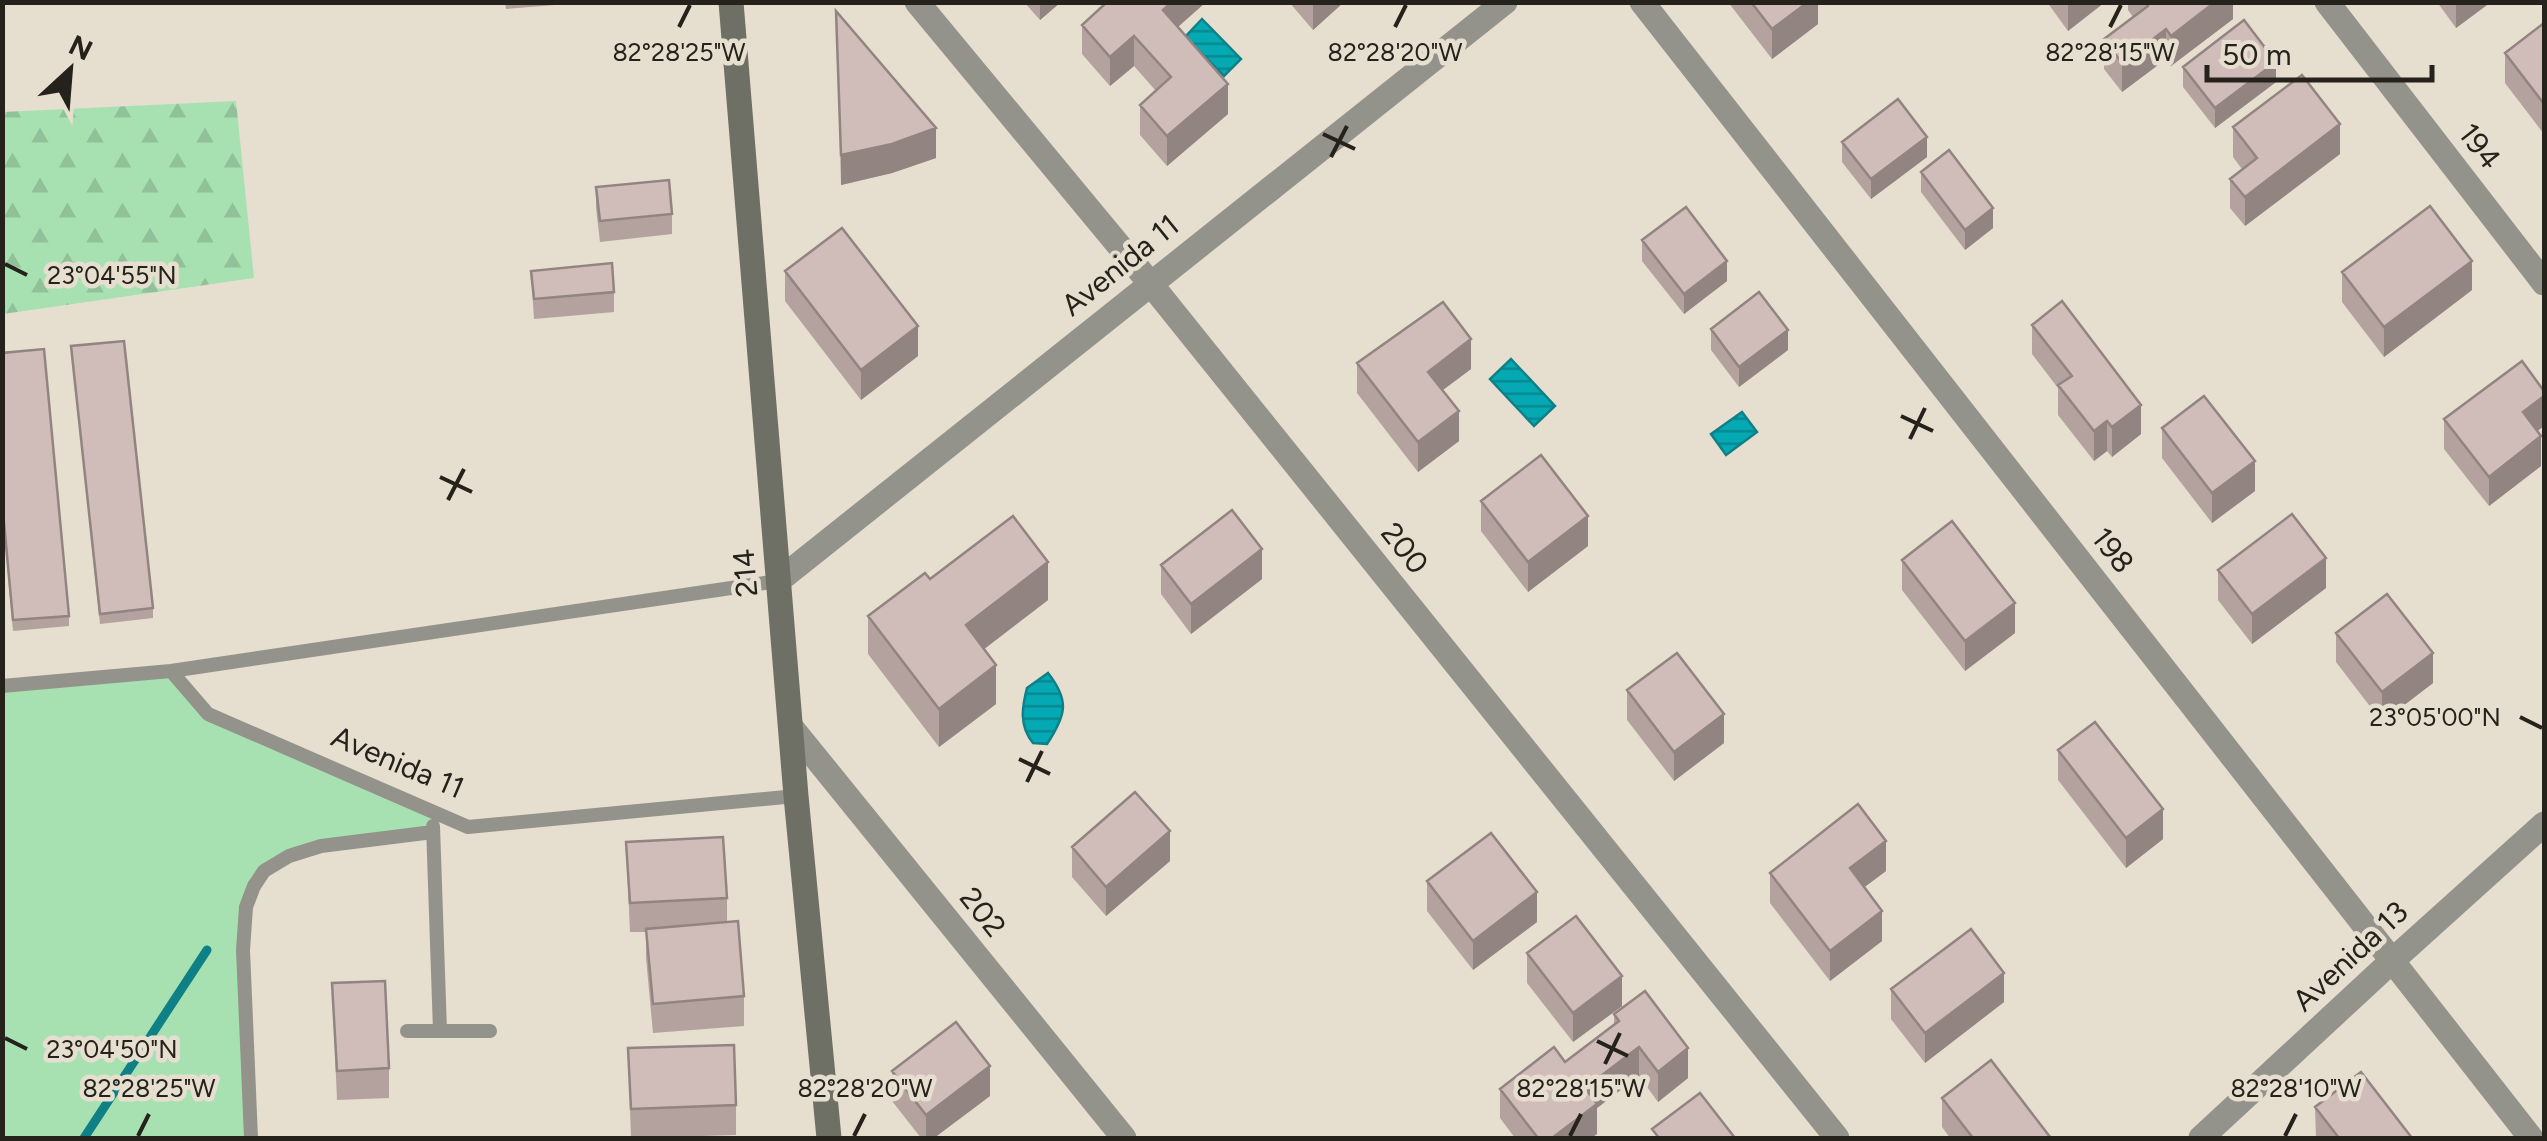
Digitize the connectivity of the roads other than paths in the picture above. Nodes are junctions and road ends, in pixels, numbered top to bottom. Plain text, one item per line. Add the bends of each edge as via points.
1 (731, 2) edge
2 (917, 2) edge
3 (1505, 2) edge
4 (1642, 2) edge
5 (2326, 2) edge
6 (1150, 283) junction
7 (2544, 283) edge
8 (778, 581) junction
9 (170, 670) junction
10 (2, 686) edge
11 (791, 727) junction
12 (796, 796) junction
13 (434, 815) junction
14 (2544, 824) edge
15 (433, 832) junction
16 (2393, 960) junction
17 (407, 1031) dead end
18 (440, 1031) junction
19 (490, 1031) dead end
20 (251, 1138) edge
21 (828, 1138) edge
22 (1124, 1138) edge
23 (1837, 1138) edge
24 (2201, 1138) edge
25 (2531, 1138) edge

1 - 8 street, 214
2 - 6 street, 200
3 - 6 street, Avenida 11
4 - 16 street, 198
5 - 7 street, 194
6 - 8 street, Avenida 11
6 - 23 street, 200
8 - 9 lane
8 - 11 street, 214
9 - 10 lane
9 - 13 lane, Avenida 11 via 208,714
11 - 12 street, 214
11 - 22 street, 202
12 - 13 lane, Avenida 11 via 468,827
12 - 21 street, 214
13 - 15 lane
14 - 16 street, Avenida 13
15 - 18 lane
15 - 20 lane via 321,846 289,856 254,886 243,950
16 - 24 street, Avenida 13
16 - 25 street, 198
17 - 18 lane
18 - 19 lane

